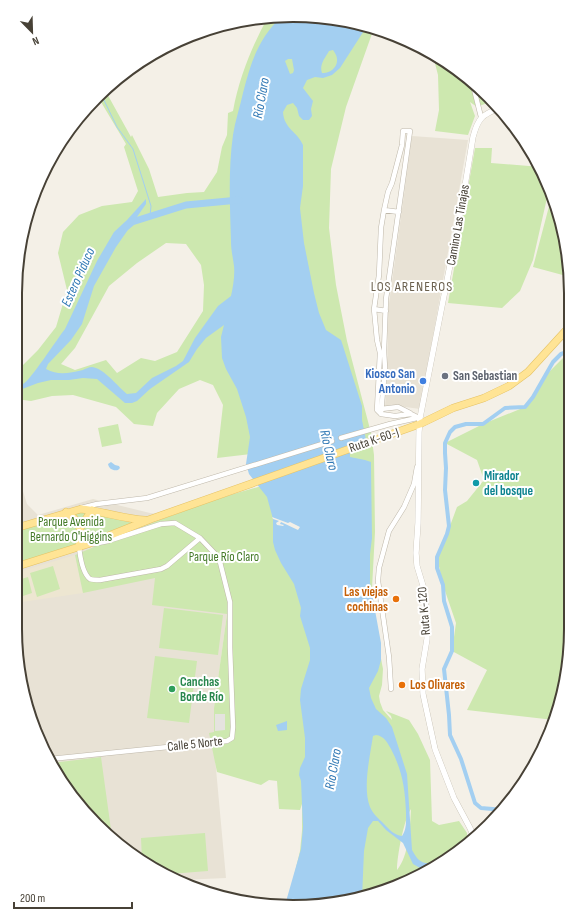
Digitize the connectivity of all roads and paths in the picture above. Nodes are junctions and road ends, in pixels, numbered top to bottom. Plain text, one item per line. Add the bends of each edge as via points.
1 (475, 91) edge
2 (494, 111) edge
3 (481, 117) junction
4 (384, 210) junction
5 (399, 212) junction
6 (374, 309) junction
7 (386, 311) junction
8 (564, 333) edge
9 (380, 411) junction
10 (411, 414) junction
11 (419, 420) junction
12 (341, 438) dead end
13 (332, 441) dead end
14 (419, 454) junction
15 (94, 507) junction
16 (66, 512) junction
17 (153, 518) junction
18 (22, 526) edge
19 (80, 528) junction
20 (202, 540) junction
21 (88, 544) junction
22 (79, 547) junction
23 (22, 565) edge
24 (391, 689) dead end
25 (55, 758) edge
26 (472, 833) edge

1 - 3 street
2 - 3 street
3 - 11 street, Camino Las Tinajas via 475,127
4 - 5 street
4 - 5 street via 404,138 403,131 410,131
4 - 6 street
5 - 7 street
6 - 7 street
6 - 9 street via 380,353
7 - 9 street via 385,368
8 - 11 main road, Ruta K-60-J via 519,380 498,392
9 - 10 street via 395,416
9 - 10 street via 398,407
10 - 11 street
11 - 12 street via 409,419
11 - 14 street, Ruta K-120
11 - 17 main road, Ruta K-60-J via 410,427
13 - 15 street via 147,498
14 - 24 street via 414,484 404,507 389,530 379,568 378,581
14 - 26 street, Ruta K-120 via 416,553 428,623 422,668 423,694 435,749 454,798
15 - 16 main road
15 - 17 main road via 135,519
15 - 19 main road
16 - 18 main road
16 - 19 main road via 74,518
17 - 21 main road, Ruta K-60-J
19 - 22 main road
20 - 21 street via 180,525 170,522 101,543
20 - 22 street via 167,566 100,580 93,580 86,575
20 - 25 street, Calle 5 Norte via 219,558 229,597 232,738 227,741
21 - 22 main road, Ruta K-60-J
22 - 23 main road, Ruta K-60-J

